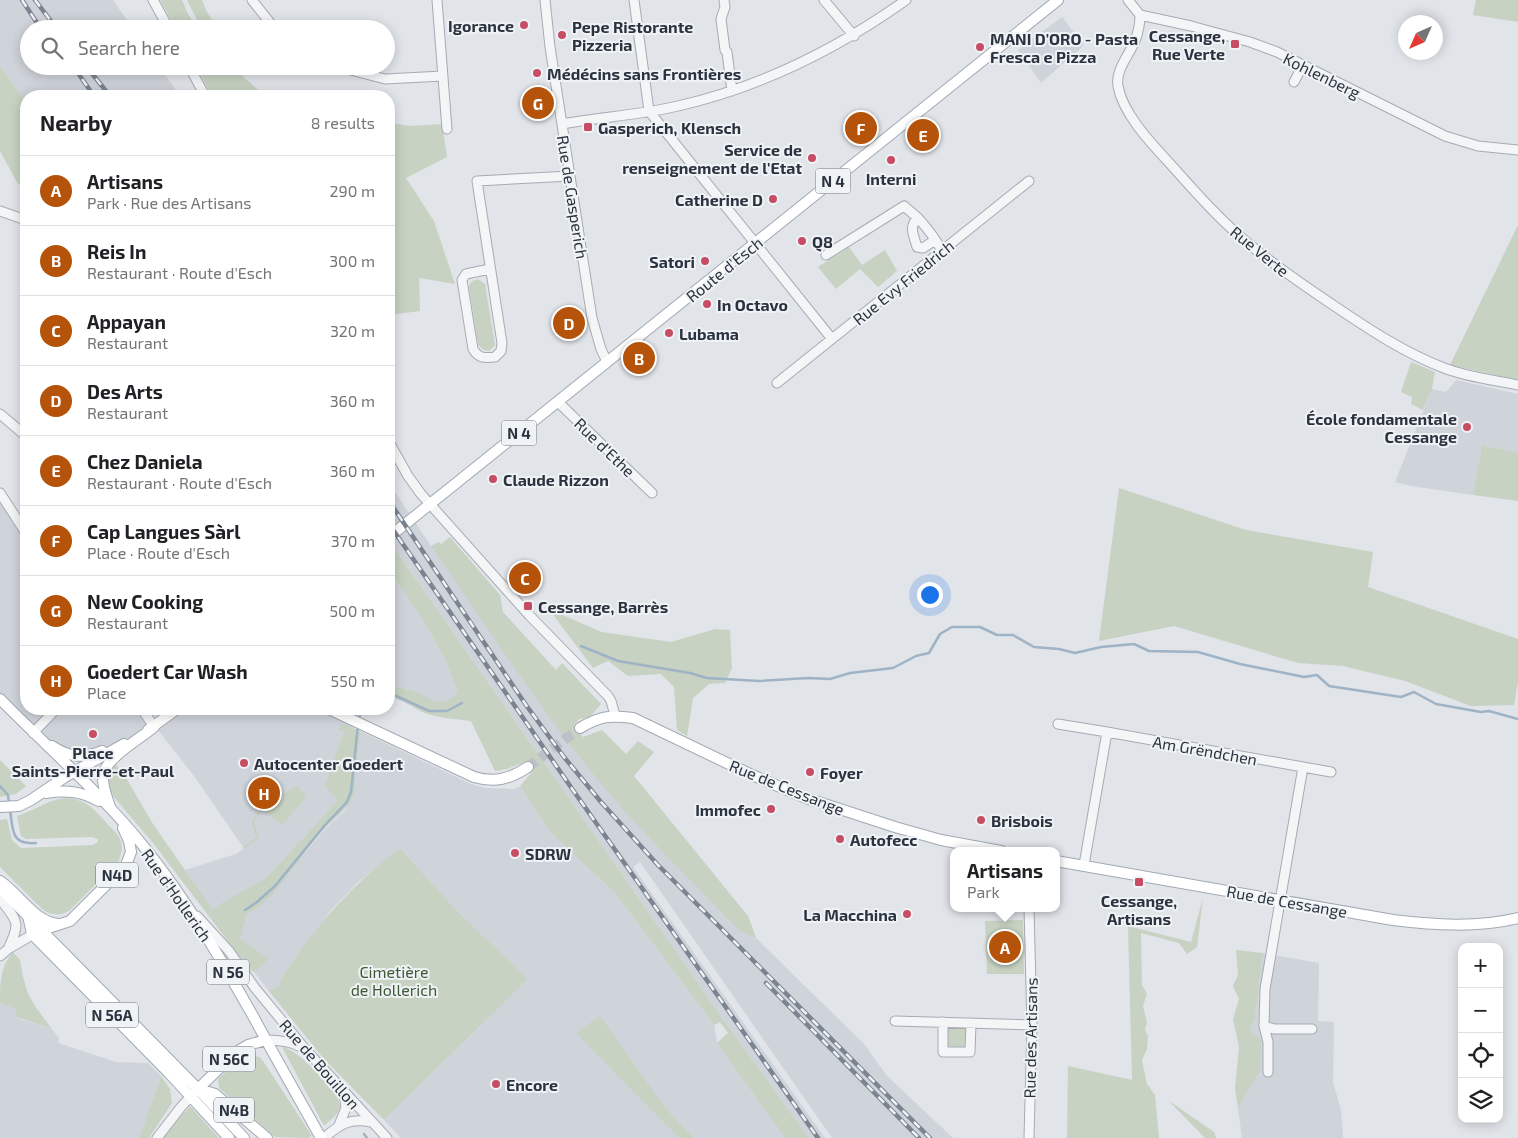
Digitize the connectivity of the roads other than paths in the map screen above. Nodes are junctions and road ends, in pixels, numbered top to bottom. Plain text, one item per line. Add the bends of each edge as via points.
1 (153, 0) edge
2 (252, 0) edge
3 (436, 0) edge
4 (545, 0) edge
5 (634, 0) edge
6 (724, 0) edge
7 (824, 0) edge
8 (906, 0) edge
9 (1058, 0) edge
10 (1128, 0) edge
11 (1140, 15) junction
12 (164, 20) edge
13 (268, 20) edge
14 (854, 36) junction
15 (1303, 65) junction
16 (194, 75) edge
17 (370, 75) edge
18 (443, 76) junction
19 (1294, 82) dead end
20 (202, 90) edge
21 (732, 91) junction
22 (649, 111) junction
23 (562, 124) junction
24 (447, 129) dead end
25 (1518, 150) edge
26 (570, 176) junction
27 (1029, 181) dead end
28 (0, 210) edge
29 (20, 218) edge
30 (918, 218) junction
31 (935, 240) junction
32 (755, 243) junction
33 (942, 251) junction
34 (826, 255) dead end
35 (490, 270) junction
36 (832, 339) junction
37 (607, 362) junction
38 (777, 383) dead end
39 (1518, 385) edge
40 (558, 402) junction
41 (0, 414) edge
42 (20, 431) edge
43 (395, 453) edge
44 (0, 493) edge
45 (652, 493) dead end
46 (430, 504) junction
47 (20, 524) edge
48 (395, 532) edge
49 (0, 699) edge
50 (50, 715) edge
51 (146, 715) edge
52 (169, 715) edge
53 (342, 715) edge
54 (615, 715) junction
55 (1058, 724) dead end
56 (154, 727) junction
57 (580, 728) tunnel mouth
58 (1108, 732) junction
59 (33, 733) junction
60 (528, 767) tunnel mouth
61 (1303, 768) junction
62 (73, 772) junction
63 (1332, 772) dead end
64 (42, 793) junction
65 (110, 808) junction
66 (1, 809) edge
67 (981, 847) edge
68 (1060, 862) edge
69 (1084, 865) junction
70 (0, 881) edge
71 (0, 888) edge
72 (0, 899) edge
73 (1280, 900) junction
74 (188, 906) junction
75 (1029, 912) edge
76 (28, 915) junction
77 (1518, 918) edge
78 (61, 924) junction
79 (42, 930) junction
80 (32, 934) junction
81 (8, 949) junction
82 (0, 956) edge
83 (228, 971) junction
84 (255, 988) junction
85 (895, 1021) dead end
86 (943, 1022) junction
87 (971, 1023) junction
88 (1032, 1025) junction
89 (1264, 1026) junction
90 (1312, 1029) dead end
91 (266, 1040) junction
92 (306, 1050) junction
93 (1268, 1072) dead end
94 (198, 1089) junction
95 (344, 1093) junction
96 (190, 1097) junction
97 (371, 1122) junction
98 (339, 1125) junction
99 (157, 1138) edge
100 (229, 1138) edge
101 (244, 1138) edge
102 (267, 1138) edge
103 (322, 1138) edge
104 (387, 1138) edge
105 (1029, 1138) edge

1 - 12 street
2 - 13 street
3 - 18 street
4 - 23 street, Rue de Gasperich
5 - 22 street
6 - 21 street via 721,19
7 - 14 street
8 - 14 street
9 - 32 main road, Route d'Esch / N 4
10 - 11 street
11 - 15 street, Kohlenberg via 1250,42
11 - 39 street, Rue Verte via 1140,26 1117,84 1120,96 1153,145 1212,210 1289,275 1401,348 1445,369
14 - 21 street via 793,67
15 - 19 street
15 - 25 street, Kohlenberg via 1445,136 1478,146
16 - 20 street
17 - 18 street via 385,79
18 - 24 street
21 - 22 street
22 - 23 street
22 - 32 street
23 - 26 street, Rue de Gasperich
26 - 35 street via 477,182
26 - 37 street, Rue de Gasperich via 594,330
27 - 33 street, Rue Evy Friedrich
28 - 29 street
30 - 31 street
30 - 31 street via 911,227 917,247 924,248
30 - 34 street via 904,206
31 - 33 street
32 - 36 street
32 - 37 main road, Route d'Esch / N 4
33 - 36 street, Rue Evy Friedrich
35 - 35 street via 466,274 462,280 473,349 482,358 495,357 501,351 502,343
36 - 38 street, Rue Evy Friedrich
37 - 40 main road, Route d'Esch / N 4
40 - 45 street, Rue d'Ethe
40 - 46 main road, Route d'Esch / N 4
41 - 42 street
43 - 46 street
44 - 47 street
46 - 48 main road, Route d'Esch / N 4
46 - 54 street via 529,615 608,696
49 - 59 main road, N 56
50 - 59 street
51 - 56 street
52 - 56 main road
53 - 60 main road via 474,777 485,780 507,778
54 - 57 main road via 597,719
54 - 67 main road, Rue de Cessange via 633,718 806,798 895,827
55 - 58 street, Am Grëndchen
56 - 59 main road via 84,757 68,755
56 - 62 main road
56 - 65 main road via 105,768 103,784
58 - 61 street, Am Grëndchen
58 - 69 street
59 - 62 main road, N 56
61 - 63 street, Am Grëndchen
61 - 73 street
62 - 64 main road
62 - 65 main road, N 56
64 - 65 main road, N 56 via 79,792
64 - 66 main road via 19,806
65 - 74 main road, Rue d'Hollerich / N 56 via 146,848
65 - 78 main road, N4D via 129,841 131,852 128,860 78,915
68 - 69 main road, Rue de Cessange
69 - 73 main road, Rue de Cessange
70 - 78 main road via 42,919
71 - 76 main road, N 56A
72 - 81 street via 15,917 16,933
73 - 77 main road, Rue de Cessange via 1431,924 1504,922
73 - 89 street via 1265,989
74 - 83 main road, Rue d'Hollerich / N 56
74 - 84 street, Rue de Bouillon via 229,951
75 - 88 street, Rue des Artisans
76 - 79 main road, N 56A
76 - 80 main road
78 - 79 main road
79 - 80 street
79 - 94 main road, N 56A
80 - 81 street
80 - 96 main road, N 56A
81 - 82 street
83 - 84 street, Rue de Bouillon via 241,976
83 - 91 main road, Rue d'Hollerich / N 56
84 - 92 street, Rue de Bouillon
85 - 86 street
86 - 87 street
86 - 87 street via 943,1052 970,1052
87 - 88 street
88 - 105 street, Rue des Artisans
89 - 90 street
89 - 93 street via 1268,1042
91 - 92 street via 293,1043
91 - 94 main road, N 56C via 248,1044 236,1052
91 - 103 main road, N 56
92 - 95 street, Rue de Bouillon
94 - 96 street
94 - 101 main road, N 56A
94 - 102 main road, N4B via 215,1094
95 - 97 street, Rue de Bouillon
95 - 98 street via 346,1108
96 - 99 street
96 - 100 main road, N 56A
97 - 98 street via 355,1120
97 - 104 street, Rue de Bouillon
98 - 103 street, Rue de Bouillon

